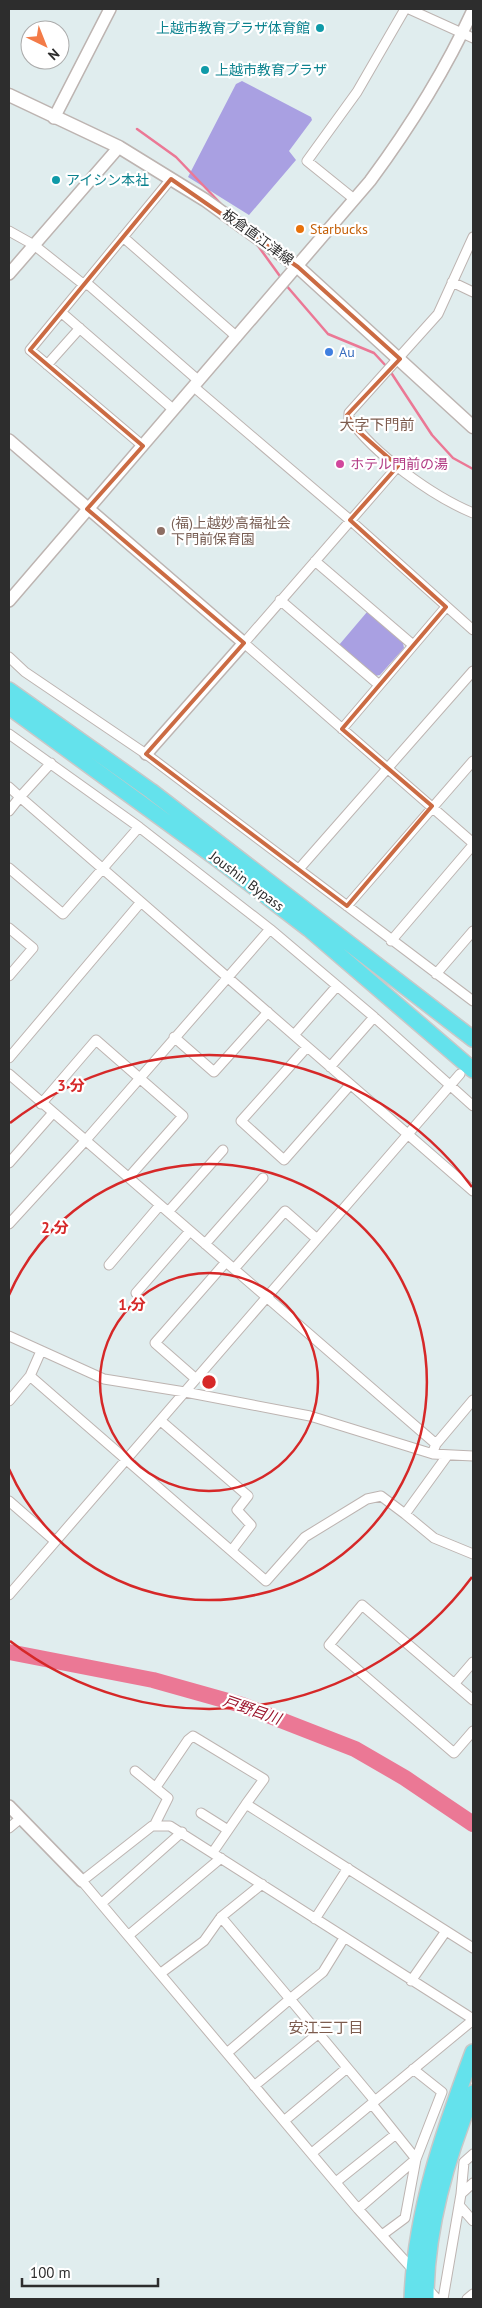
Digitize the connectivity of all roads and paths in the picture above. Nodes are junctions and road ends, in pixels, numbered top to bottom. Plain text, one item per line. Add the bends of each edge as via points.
1 (110, 9) edge
2 (405, 9) edge
3 (409, 9) edge
4 (473, 10) edge
5 (468, 36) edge
6 (9, 95) edge
7 (54, 118) junction
8 (119, 147) junction
9 (171, 179) junction
10 (354, 199) junction
11 (9, 231) edge
12 (123, 237) junction
13 (473, 237) edge
14 (34, 245) junction
15 (298, 267) junction
16 (9, 274) edge
17 (452, 282) junction
18 (83, 284) junction
19 (473, 292) edge
20 (62, 313) junction
21 (80, 328) junction
22 (237, 337) junction
23 (400, 358) junction
24 (47, 365) junction
25 (197, 384) junction
26 (174, 410) junction
27 (473, 427) edge
28 (9, 440) edge
29 (142, 446) junction
30 (398, 466) junction
31 (88, 509) junction
32 (473, 513) edge
33 (350, 520) junction
34 (314, 561) junction
35 (280, 600) junction
36 (9, 601) edge
37 (446, 607) junction
38 (473, 630) edge
39 (244, 643) junction
40 (413, 645) junction
41 (9, 657) edge
42 (473, 671) edge
43 (378, 684) junction
44 (9, 690) edge
45 (9, 707) edge
46 (342, 729) junction
47 (9, 734) edge
48 (146, 754) junction
49 (51, 763) junction
50 (472, 765) edge
51 (387, 768) junction
52 (9, 787) edge
53 (20, 797) junction
54 (432, 806) junction
55 (9, 810) edge
56 (139, 826) junction
57 (473, 844) edge
58 (9, 868) edge
59 (102, 868) junction
60 (299, 869) junction
61 (140, 902) junction
62 (347, 906) junction
63 (9, 928) edge
64 (270, 929) junction
65 (473, 931) edge
66 (391, 941) junction
67 (436, 974) junction
68 (9, 976) edge
69 (227, 977) junction
70 (337, 986) junction
71 (473, 1001) edge
72 (268, 1012) junction
73 (374, 1017) junction
74 (294, 1036) junction
75 (174, 1037) junction
76 (473, 1039) edge
77 (307, 1047) junction
78 (9, 1058) edge
79 (330, 1068) junction
80 (467, 1072) edge
81 (9, 1076) edge
82 (140, 1078) junction
83 (350, 1084) junction
84 (450, 1086) junction
85 (42, 1104) junction
86 (473, 1106) edge
87 (52, 1114) junction
88 (407, 1135) junction
89 (85, 1141) junction
90 (223, 1150) dead end
91 (9, 1163) edge
92 (129, 1177) junction
93 (263, 1178) dead end
94 (473, 1191) edge
95 (160, 1205) junction
96 (168, 1212) junction
97 (9, 1224) edge
98 (190, 1231) junction
99 (317, 1239) junction
100 (205, 1244) junction
101 (226, 1262) junction
102 (109, 1265) dead end
103 (234, 1269) junction
104 (136, 1293) dead end
105 (266, 1297) junction
106 (9, 1336) edge
107 (41, 1351) junction
108 (30, 1376) junction
109 (196, 1379) junction
110 (185, 1392) junction
111 (473, 1400) edge
112 (9, 1401) edge
113 (161, 1421) junction
114 (436, 1444) junction
115 (433, 1454) junction
116 (447, 1456) junction
117 (473, 1456) edge
118 (128, 1459) junction
119 (12, 1504) edge
120 (9, 1514) edge
121 (405, 1514) junction
122 (55, 1541) junction
123 (232, 1550) junction
124 (473, 1554) edge
125 (9, 1595) edge
126 (473, 1662) edge
127 (455, 1683) junction
128 (473, 1700) edge
129 (473, 1730) edge
130 (135, 1771) dead end
131 (156, 1788) junction
132 (246, 1804) junction
133 (9, 1806) edge
134 (201, 1814) dead end
135 (21, 1818) junction
136 (154, 1826) junction
137 (9, 1828) edge
138 (228, 1830) junction
139 (182, 1832) junction
140 (217, 1855) junction
141 (348, 1868) junction
142 (82, 1881) junction
143 (262, 1884) junction
144 (102, 1903) junction
145 (221, 1917) junction
146 (315, 1919) junction
147 (446, 1931) junction
148 (129, 1935) junction
149 (344, 1938) junction
150 (473, 1948) edge
151 (161, 1973) junction
152 (411, 1980) junction
153 (290, 1998) junction
154 (473, 2020) edge
155 (319, 2033) junction
156 (473, 2052) edge
157 (227, 2053) junction
158 (347, 2068) junction
159 (413, 2069) junction
160 (254, 2086) junction
161 (473, 2093) edge
162 (373, 2102) junction
163 (284, 2121) junction
164 (396, 2134) junction
165 (312, 2153) junction
166 (473, 2154) edge
167 (416, 2159) junction
168 (336, 2182) junction
169 (473, 2183) edge
170 (461, 2194) junction
171 (459, 2205) junction
172 (358, 2209) junction
173 (473, 2221) edge
174 (382, 2235) junction
175 (413, 2271) junction
176 (426, 2293) edge
177 (473, 2294) edge
178 (412, 2299) edge
179 (437, 2299) edge
180 (443, 2299) edge
181 (467, 2299) edge

1 - 7 street
2 - 10 street via 357,92 307,161
3 - 5 street
4 - 5 street
5 - 10 street via 406,131
6 - 7 main road, 板倉直江津線
7 - 8 main road, 板倉直江津線
8 - 9 main road, 板倉直江津線
8 - 14 street
9 - 12 street
9 - 15 main road, 板倉直江津線
10 - 15 street
11 - 14 street
12 - 18 street
12 - 22 street
13 - 17 street
14 - 16 street
14 - 18 street
15 - 22 street
15 - 23 main road, 板倉直江津線
17 - 19 street
17 - 23 street via 438,314
18 - 20 street
18 - 25 street via 90,286
20 - 21 street
20 - 24 street via 30,350
21 - 24 street
21 - 26 street
22 - 25 street
23 - 27 main road, 板倉直江津線
23 - 30 street via 349,412 358,432
24 - 29 street
25 - 26 street
25 - 33 street
26 - 29 street
28 - 31 street
29 - 31 street
30 - 32 street via 445,500
30 - 33 street
31 - 36 street
31 - 39 street
33 - 34 street
33 - 37 street
34 - 35 street
34 - 40 street
35 - 39 street
35 - 43 street
37 - 38 street
37 - 40 street
39 - 46 street
39 - 48 street
40 - 43 street
41 - 48 street via 25,672
42 - 51 street
43 - 46 street
44 - 76 highway, Joushin Bypass via 151,791
45 - 80 highway, Joushin Bypass via 309,929
46 - 51 street
47 - 49 street
48 - 60 street
49 - 53 street
49 - 56 street
50 - 54 street
51 - 54 street
51 - 60 street
52 - 53 street
53 - 55 street
53 - 59 street
54 - 57 street
54 - 62 street
56 - 59 street
56 - 64 street
57 - 66 street
58 - 59 street via 63,914
59 - 61 street
60 - 62 street
61 - 69 street
61 - 78 street
62 - 66 street
63 - 68 street via 33,948
64 - 69 street
64 - 70 street
65 - 67 street
66 - 67 street
67 - 71 street
69 - 72 street
69 - 75 street
70 - 73 street
70 - 74 street
72 - 74 street
72 - 75 street via 214,1072
73 - 79 street
73 - 84 street
74 - 77 street
75 - 82 street
77 - 79 street
77 - 83 street via 241,1121 284,1160
79 - 83 street
80 - 84 street
81 - 85 street
82 - 85 street via 96,1040
82 - 89 street
82 - 92 street via 183,1116
83 - 88 street
84 - 86 street
84 - 88 street
85 - 87 street
87 - 89 street
87 - 91 street
88 - 94 street
88 - 99 street
89 - 92 street
89 - 97 street
90 - 96 street
92 - 95 street
93 - 100 street
95 - 96 street
95 - 102 street
96 - 98 street
98 - 100 street
98 - 104 street
99 - 103 street via 285,1211
99 - 105 street
100 - 101 street
101 - 103 street
101 - 109 street via 155,1343
103 - 105 street
105 - 109 street
105 - 114 street
106 - 107 street
107 - 108 street
107 - 110 street via 104,1379
108 - 112 street
108 - 118 street
109 - 110 street
110 - 113 street
110 - 115 street via 310,1416
111 - 114 street
113 - 118 street
113 - 123 street via 248,1496 237,1510 251,1525
114 - 115 street
115 - 116 street
116 - 117 street
116 - 121 street
118 - 122 street
118 - 123 street
119 - 120 street
119 - 122 street
121 - 123 street via 381,1496 367,1499 305,1537 266,1581
121 - 124 street via 434,1538
122 - 125 street
126 - 127 street
127 - 128 street
127 - 129 street via 362,1605 329,1644 454,1753
130 - 131 street
131 - 132 street via 193,1736 264,1780
131 - 136 street via 168,1798
132 - 138 street
132 - 141 street
133 - 135 street
134 - 138 street
135 - 137 street
135 - 142 street
136 - 139 street via 170,1826
136 - 142 street
138 - 140 street
139 - 140 street
139 - 144 street
140 - 143 street
140 - 148 street
141 - 146 street
141 - 147 street
142 - 144 street
143 - 145 street
143 - 146 street
144 - 148 street
145 - 151 street via 204,1941
145 - 153 street
146 - 149 street
147 - 150 street
147 - 152 street
148 - 151 street
149 - 152 street
149 - 153 street via 323,1972
151 - 157 street
152 - 154 street
153 - 155 street
153 - 157 street
154 - 159 street
155 - 158 street
155 - 160 street
156 - 175 highway via 433,2164
157 - 160 street
158 - 162 street
158 - 163 street
159 - 162 street
159 - 167 street via 442,2092
160 - 163 street
161 - 176 highway via 440,2190 428,2258
162 - 164 street
162 - 165 street
163 - 165 street
164 - 167 street
164 - 168 street
165 - 168 street
166 - 170 street via 464,2162
167 - 172 street
167 - 174 street via 405,2218
168 - 172 street
169 - 170 street
170 - 171 street
171 - 173 street
171 - 180 street
172 - 174 street
174 - 175 street
175 - 176 street
175 - 178 highway
176 - 179 street
177 - 181 street

